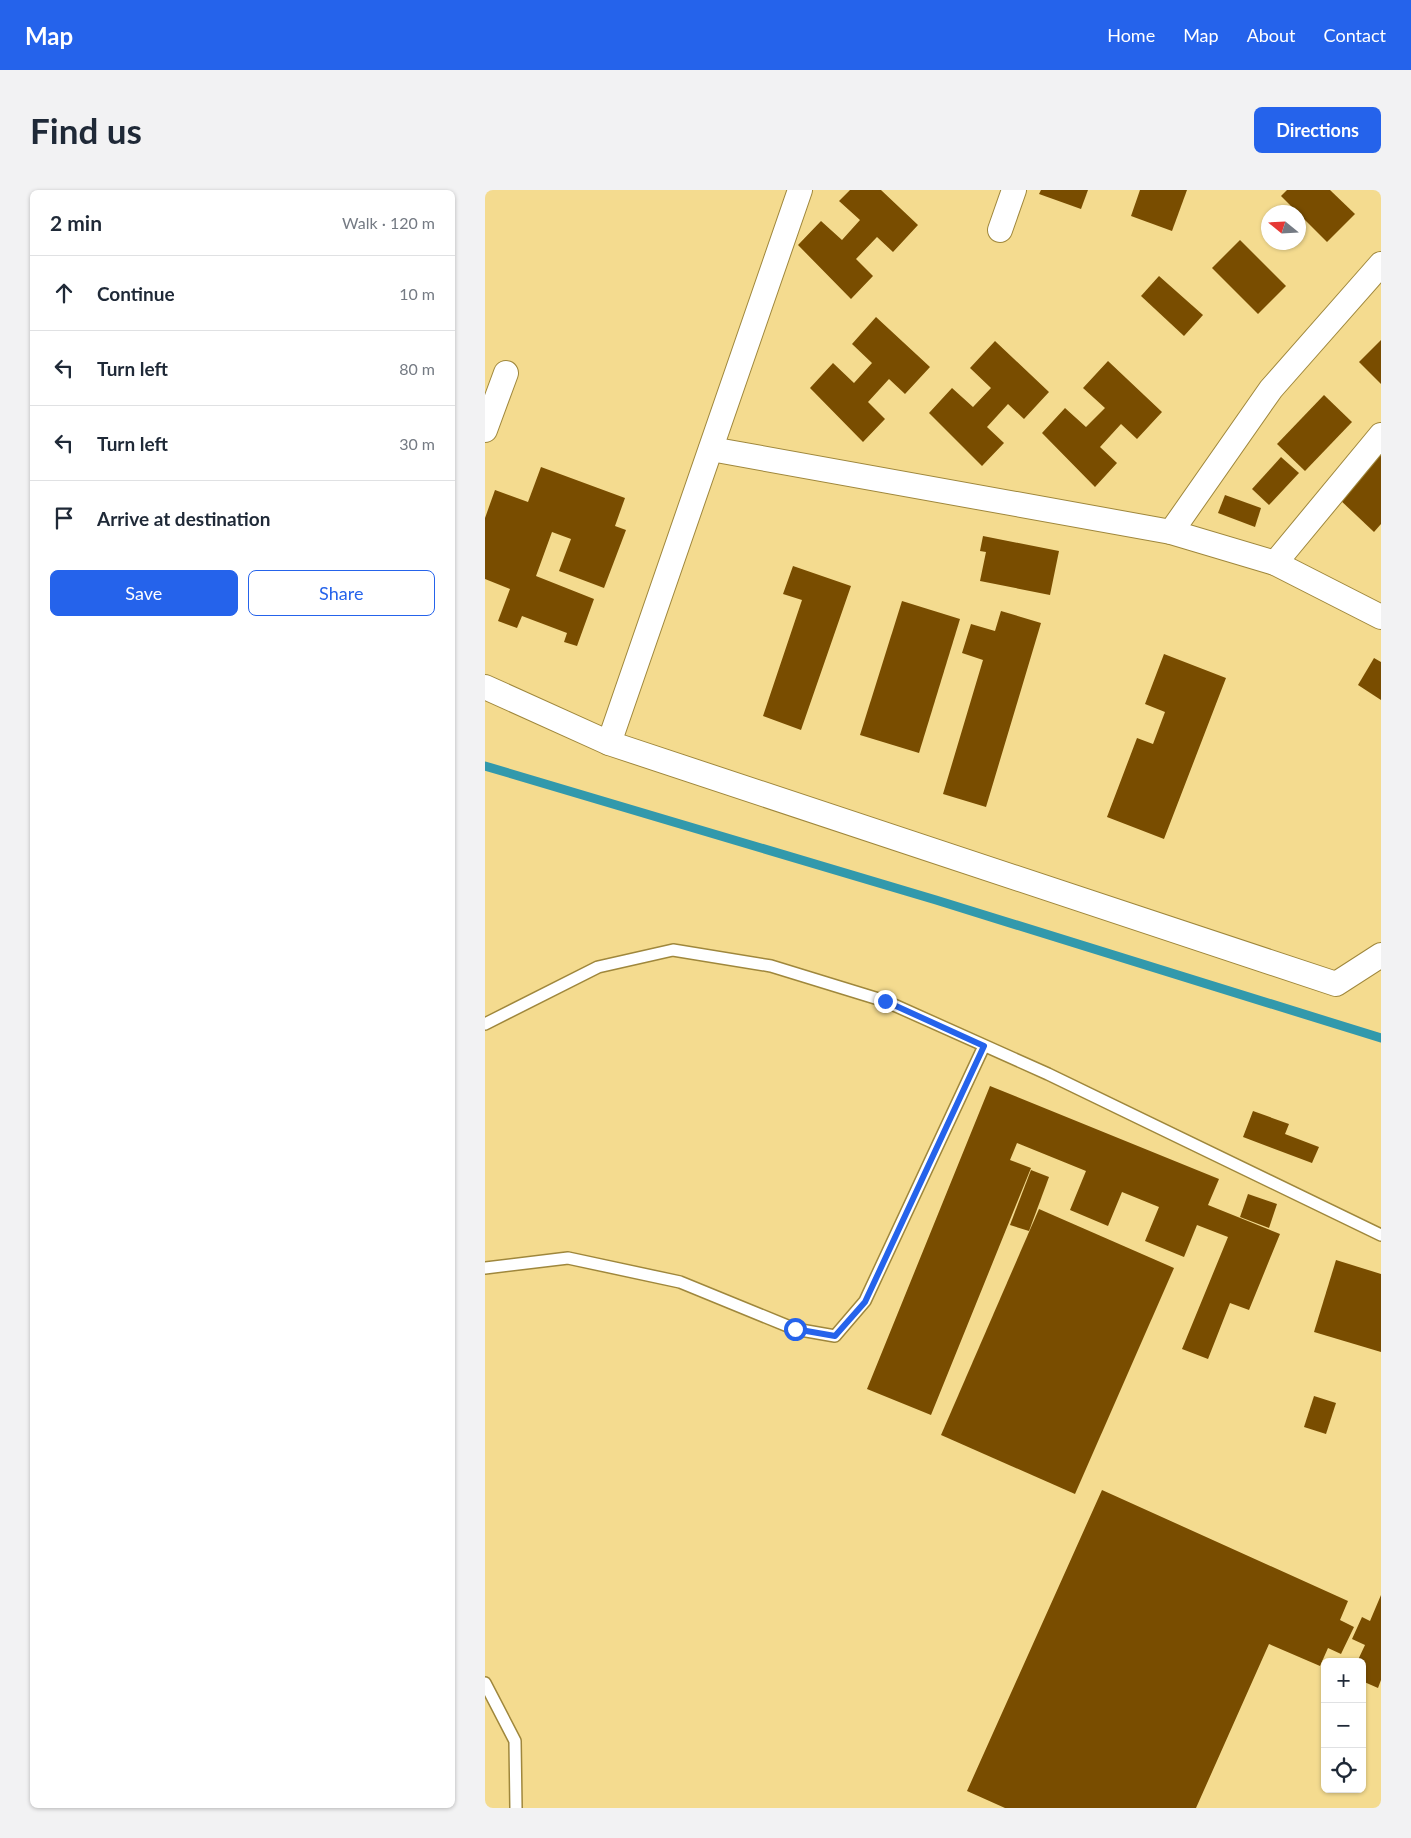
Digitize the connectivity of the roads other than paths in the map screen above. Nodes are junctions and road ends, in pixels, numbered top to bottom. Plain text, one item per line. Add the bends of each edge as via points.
1 (800, 190) edge
2 (1014, 190) edge
3 (1000, 230) dead end
4 (1381, 264) edge
5 (506, 373) dead end
6 (485, 430) edge
7 (1381, 435) edge
8 (711, 448) junction
9 (1171, 532) junction
10 (1275, 563) junction
11 (1381, 617) edge
12 (485, 687) edge
13 (609, 742) junction
14 (1381, 954) edge
15 (485, 1024) edge
16 (984, 1046) junction
17 (1381, 1235) edge
18 (485, 1268) edge
19 (485, 1683) edge
20 (516, 1808) edge

1 - 8 street
2 - 3 street
4 - 9 street via 1271,389
5 - 6 street
7 - 10 street
8 - 9 street
8 - 13 street
9 - 10 street
10 - 11 street
12 - 13 street
13 - 14 street via 1336,984
15 - 16 lane via 598,967 673,950 780,969 885,1001
16 - 17 lane
16 - 18 lane via 865,1302 835,1336 795,1329 680,1282 568,1258
19 - 20 lane via 515,1741

